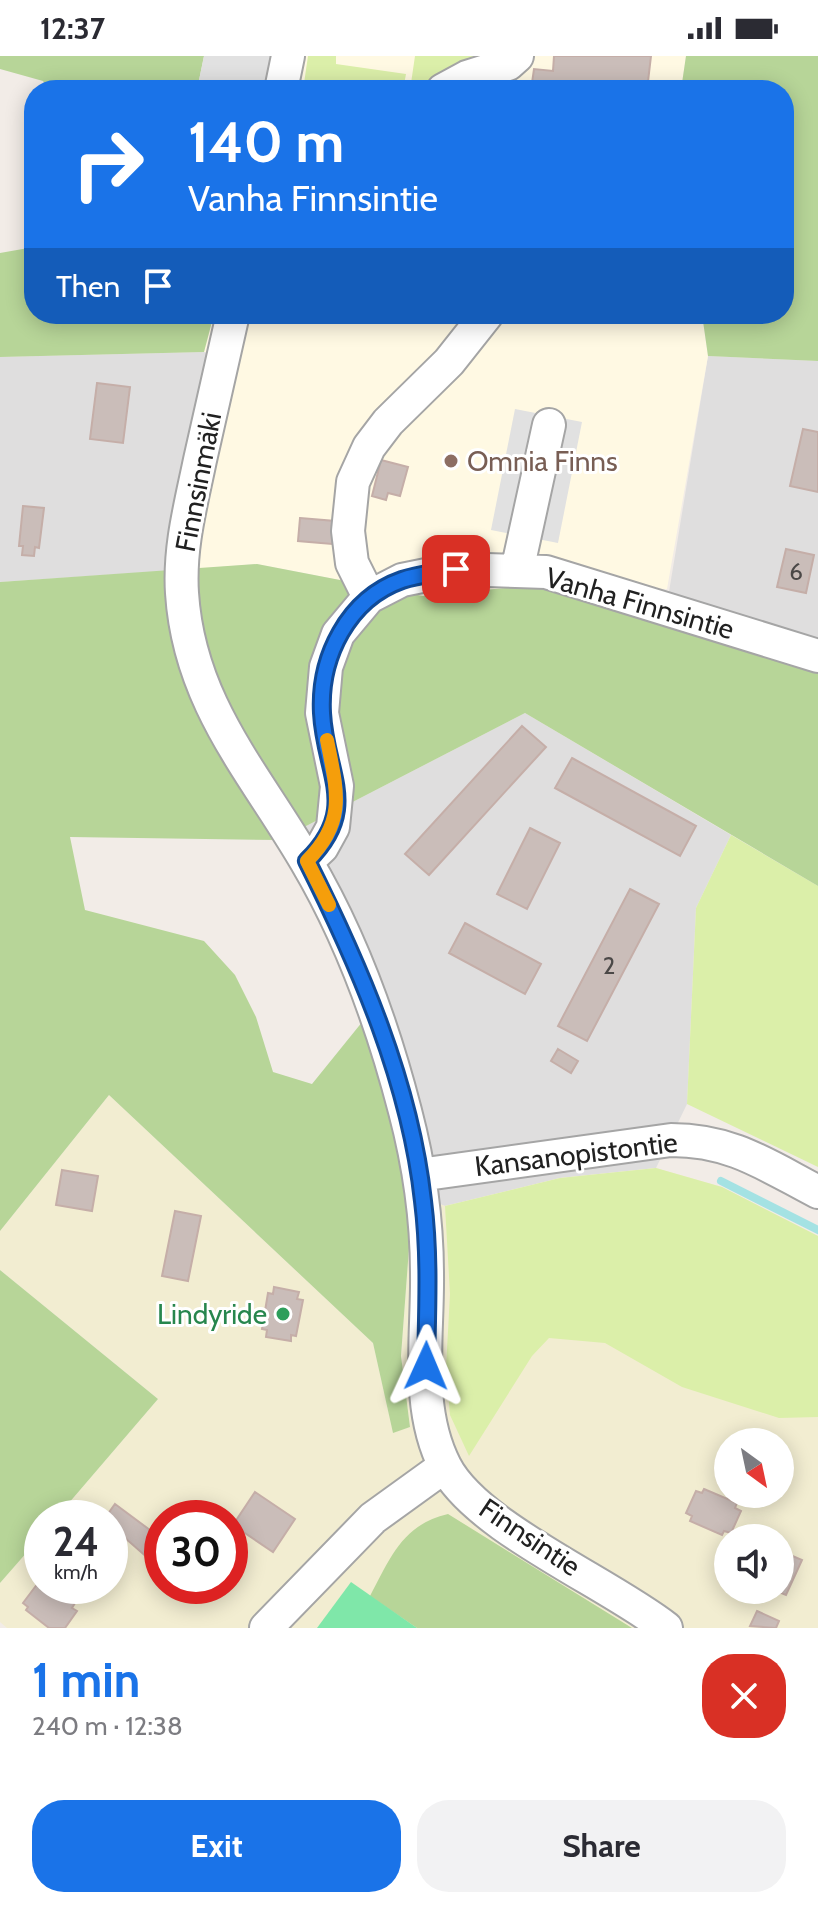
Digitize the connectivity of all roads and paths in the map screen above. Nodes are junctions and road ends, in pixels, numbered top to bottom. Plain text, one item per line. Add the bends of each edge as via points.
1 (288, 56) edge
2 (514, 70) edge
3 (283, 80) edge
4 (461, 80) edge
5 (231, 324) edge
6 (479, 324) edge
7 (549, 425) dead end
8 (517, 571) junction
9 (369, 597) junction
10 (818, 655) edge
11 (307, 861) junction
12 (419, 1175) junction
13 (818, 1192) edge
14 (445, 1466) junction
15 (266, 1628) edge
16 (666, 1628) edge

1 - 3 street
2 - 4 street
5 - 11 street, Finnsinmäki via 182,544 182,594 191,652 225,735
6 - 9 street via 388,422 353,482 348,531 352,563
7 - 8 street
8 - 9 street, Vanha Finnsintie via 456,569 402,580
8 - 10 street, Vanha Finnsintie via 546,572
9 - 11 street, Vanha Finnsintie via 338,634 326,667 322,713 337,786 333,827
11 - 12 street, Finnsintie via 353,958 385,1043
12 - 13 street, Kansanopistontie via 702,1140 731,1147
12 - 14 street, Finnsintie via 430,1423
14 - 15 street via 373,1518
14 - 16 street, Finnsintie via 464,1492 514,1532

